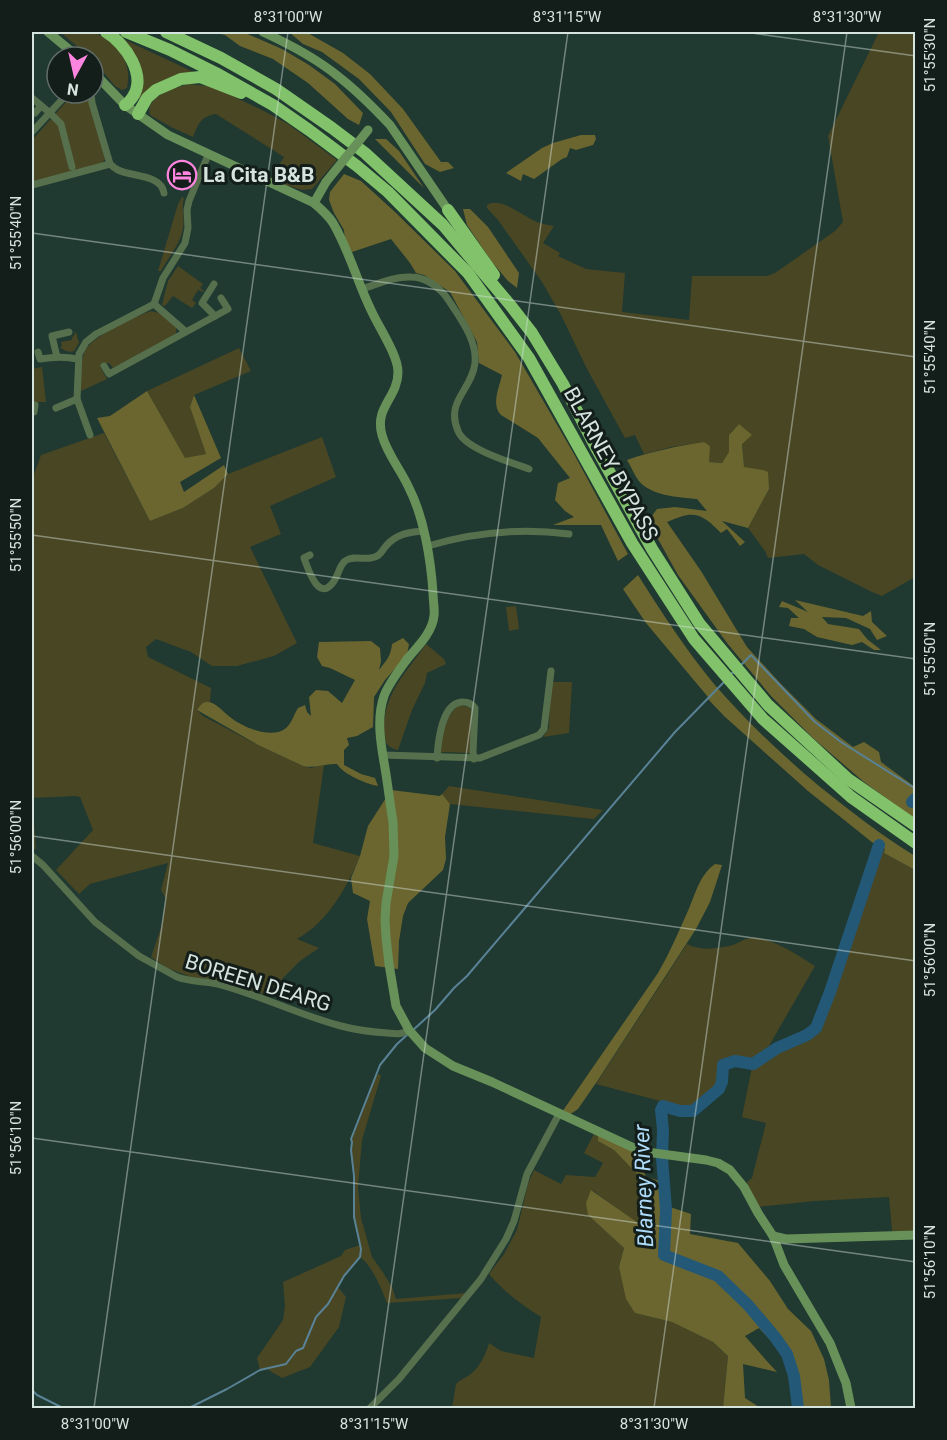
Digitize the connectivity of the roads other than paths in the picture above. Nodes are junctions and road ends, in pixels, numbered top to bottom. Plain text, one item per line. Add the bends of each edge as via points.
1 (48, 32) edge
2 (106, 32) edge
3 (126, 32) edge
4 (166, 32) edge
5 (263, 32) edge
6 (64, 45) edge
7 (105, 85) edge
8 (32, 98) edge
9 (57, 105) edge
10 (93, 105) edge
11 (126, 105) junction
12 (273, 105) junction
13 (41, 106) junction
14 (35, 113) dead end
15 (50, 113) junction
16 (138, 114) junction
17 (382, 116) junction
18 (32, 132) edge
19 (208, 155) junction
20 (110, 164) junction
21 (72, 167) dead end
22 (32, 185) edge
23 (164, 193) dead end
24 (314, 203) junction
25 (448, 210) joint
26 (214, 284) dead end
27 (362, 289) junction
28 (221, 298) dead end
29 (154, 304) junction
30 (511, 306) junction
31 (215, 316) junction
32 (185, 331) junction
33 (69, 332) dead end
34 (38, 352) dead end
35 (57, 357) junction
36 (78, 359) junction
37 (104, 366) dead end
38 (77, 399) junction
39 (56, 408) dead end
40 (90, 435) dead end
41 (529, 469) dead end
42 (424, 531) junction
43 (569, 534) dead end
44 (428, 546) junction
45 (310, 555) dead end
46 (551, 671) dead end
47 (383, 754) junction
48 (437, 758) junction
49 (474, 759) junction
50 (915, 826) edge
51 (915, 843) edge
52 (32, 855) edge
53 (411, 1032) junction
54 (559, 1114) junction
55 (915, 1235) edge
56 (773, 1236) junction
57 (370, 1408) edge
58 (851, 1408) edge

1 - 6 street
2 - 11 highway via 123,45 135,69 136,87
3 - 12 highway via 197,63
4 - 30 highway via 276,89 365,153 442,225
5 - 17 street via 339,77
7 - 11 street
8 - 13 street
9 - 15 street
10 - 20 street
11 - 16 street
12 - 16 highway via 200,77 181,79 156,90
12 - 51 highway, BLARNEY BYPASS via 388,192 468,273 529,358 632,543 694,639 763,719 851,797
13 - 14 street
13 - 15 street
15 - 18 street
15 - 21 street via 60,124
16 - 19 street
17 - 24 street, bridge via 326,182
17 - 25 street
19 - 24 street
19 - 29 street via 189,201 184,243 163,278
20 - 22 street
20 - 23 street via 117,170 157,182
24 - 27 street via 332,221
25 - 30 highway via 503,287
26 - 31 street via 202,303
27 - 41 street via 411,277 424,279 443,292 462,321 475,362 470,380 455,405 453,416 458,434 476,448
27 - 42 street via 398,364 394,390 381,412 381,434 410,489
28 - 31 street via 228,309
29 - 32 street
29 - 36 street via 96,334 86,342
30 - 50 highway, BLARNEY BYPASS via 563,384 641,530 699,623 768,705 848,779
31 - 32 street
32 - 37 street via 109,374
33 - 35 street via 52,336
34 - 35 street via 40,358
35 - 36 street
36 - 38 street
38 - 39 street
38 - 40 street
42 - 44 street
42 - 45 street via 391,540 376,557 343,562 334,581 324,588 314,584 304,558
43 - 44 street via 496,532
44 - 47 street via 434,616 427,633 384,696 380,713
46 - 49 street via 544,729 538,735
47 - 48 street
47 - 53 street via 394,856 386,903 386,937 396,1006
48 - 49 street
48 - 49 street via 448,710 466,702 475,708
52 - 53 street, BOREEN DEARG via 95,922 139,956 177,977 218,984 344,1027 396,1034
53 - 54 street via 425,1048 453,1066
54 - 56 street via 632,1147 718,1163 744,1186
54 - 57 street via 527,1174 506,1239 470,1292
55 - 56 street via 786,1239
56 - 58 street via 784,1265 830,1342

